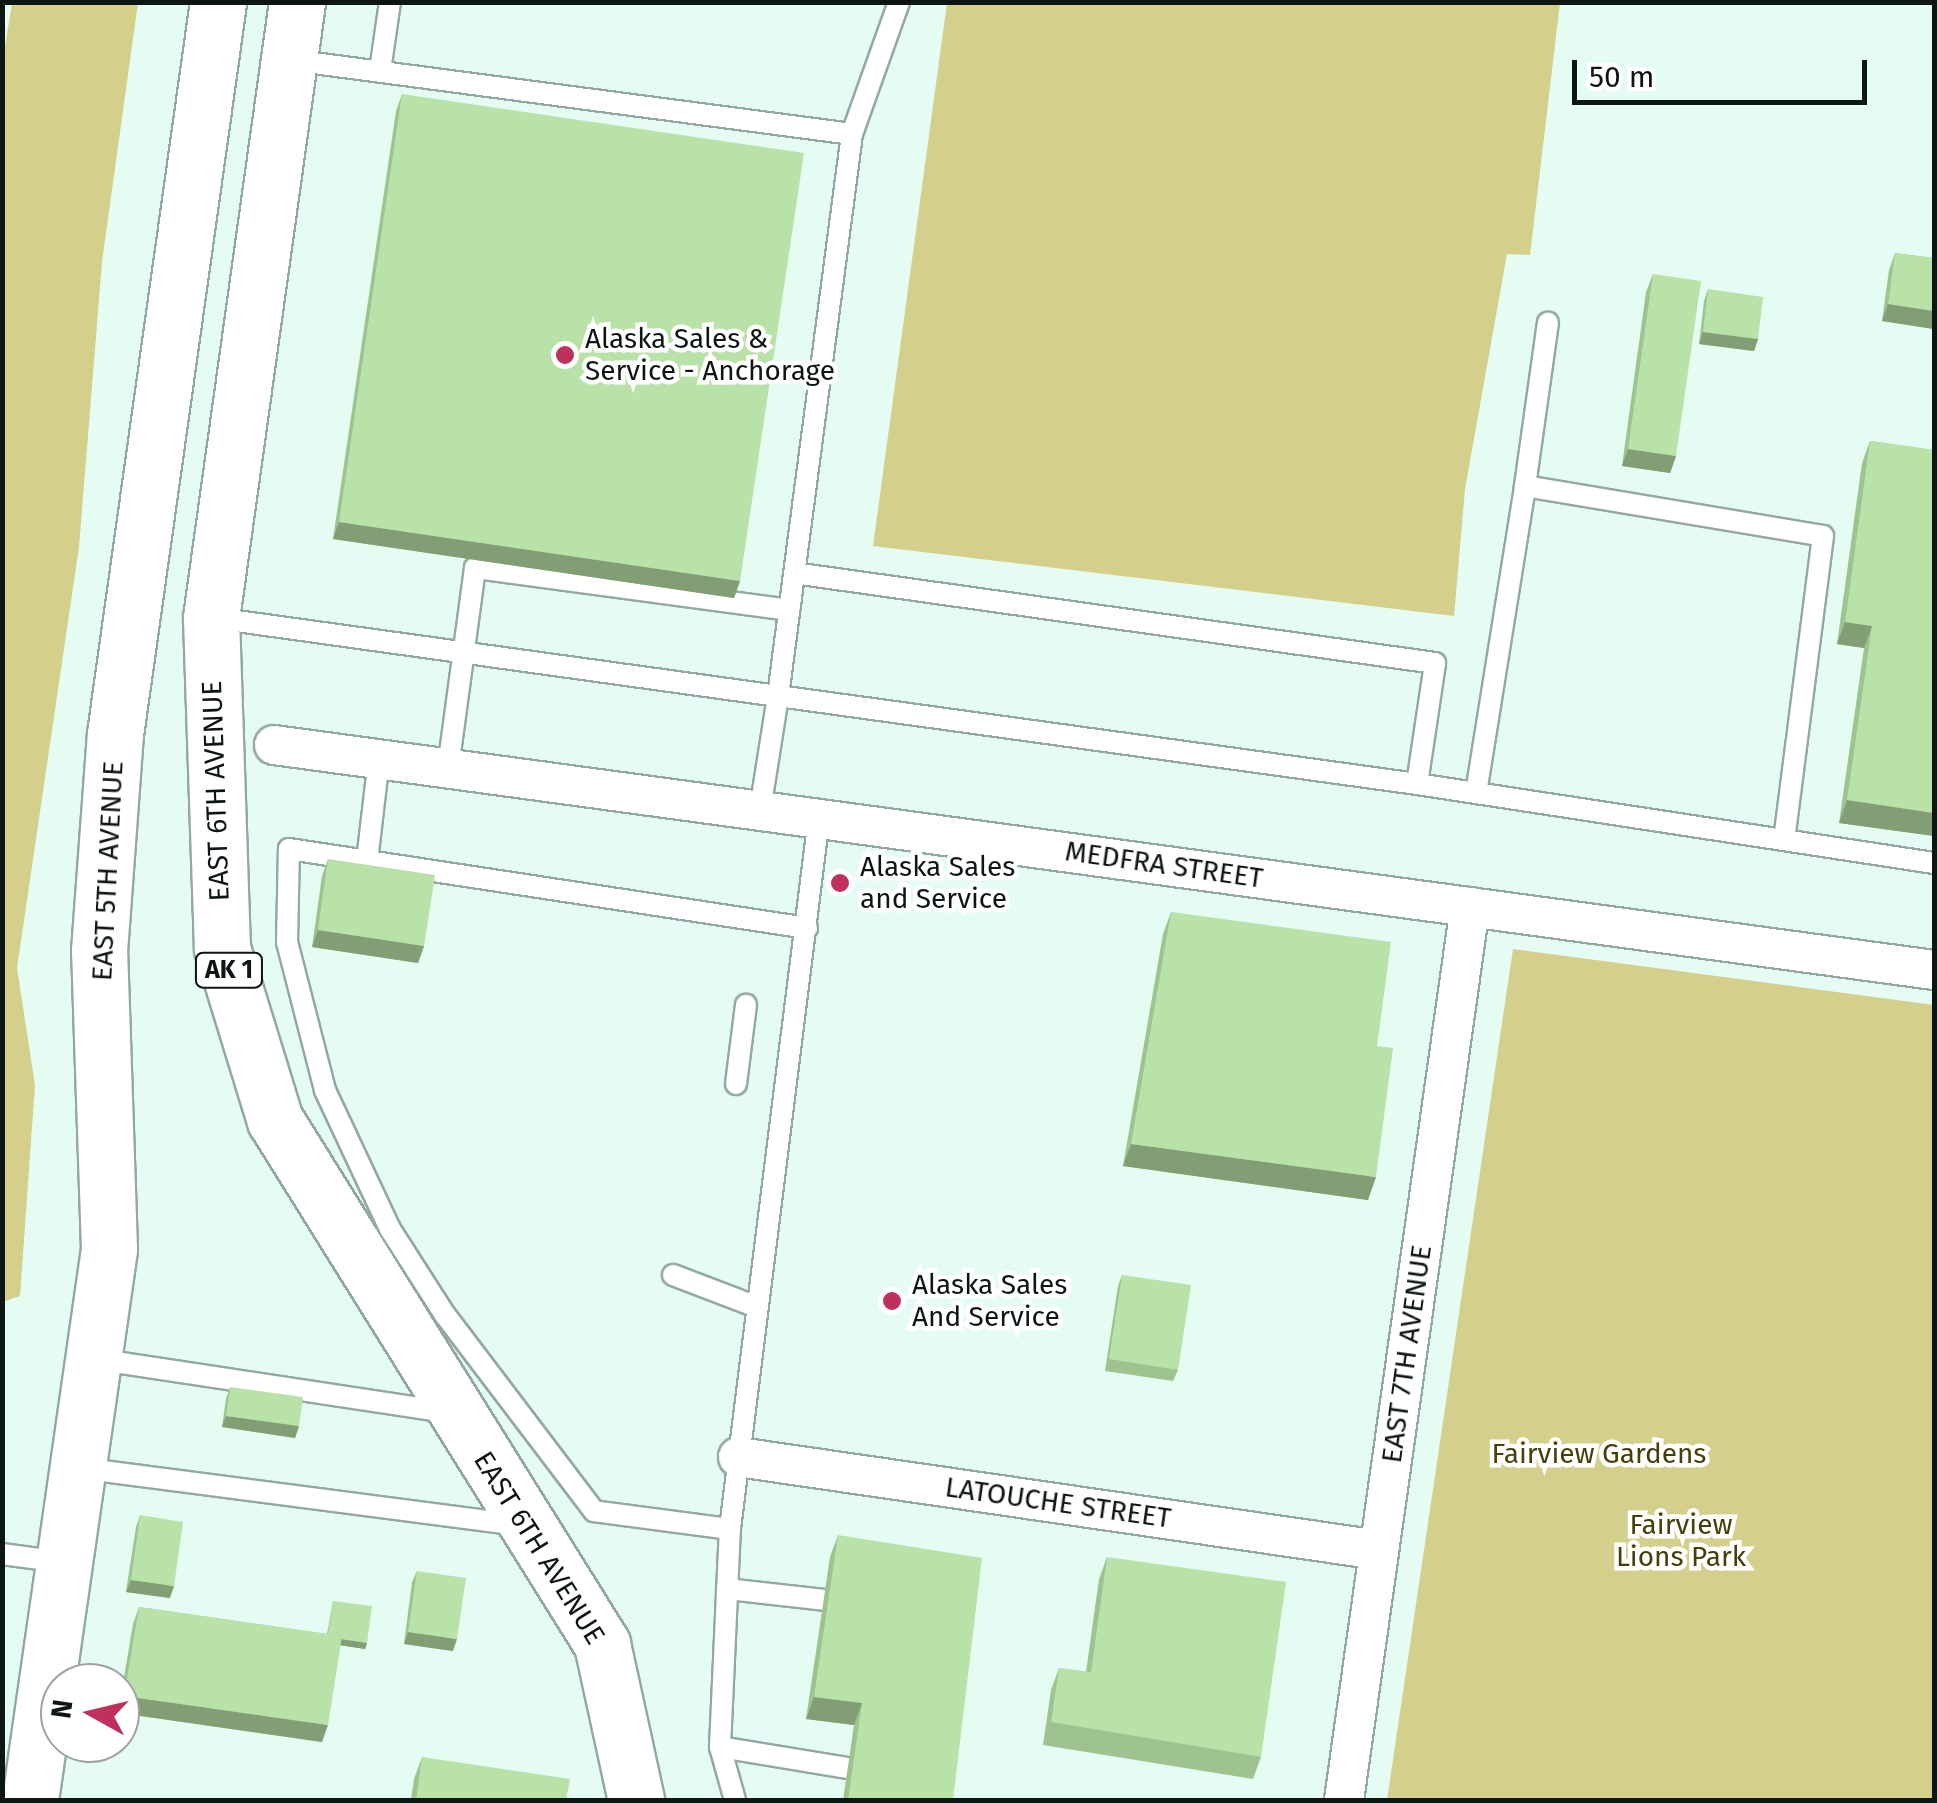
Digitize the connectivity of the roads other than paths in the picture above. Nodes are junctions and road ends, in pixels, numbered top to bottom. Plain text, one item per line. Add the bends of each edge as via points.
1 (218, 2) edge
2 (390, 2) edge
3 (899, 2) edge
4 (292, 35) edge
5 (380, 71) junction
6 (852, 134) junction
7 (1548, 323) dead end
8 (1525, 486) junction
9 (794, 573) junction
10 (789, 610) junction
11 (211, 618) junction
12 (463, 652) junction
13 (778, 696) junction
14 (274, 745) dead end
15 (379, 759) junction
16 (448, 768) junction
17 (1417, 784) junction
18 (1476, 793) junction
19 (760, 810) junction
20 (819, 818) junction
21 (1784, 840) junction
22 (368, 861) junction
23 (1934, 863) edge
24 (1470, 907) junction
25 (807, 928) junction
26 (1934, 970) edge
27 (746, 1005) dead end
28 (736, 1084) dead end
29 (673, 1274) dead end
30 (757, 1306) junction
31 (93, 1359) junction
32 (452, 1412) junction
33 (738, 1457) junction
34 (78, 1468) junction
35 (527, 1526) junction
36 (730, 1529) junction
37 (1379, 1550) junction
38 (2, 1554) edge
39 (64, 1562) junction
40 (726, 1589) junction
41 (876, 1606) edge
42 (720, 1748) junction
43 (886, 1774) edge
44 (30, 1800) edge
45 (636, 1800) edge
46 (735, 1800) edge
47 (1344, 1800) edge

1 - 31 highway, EAST 5TH AVENUE via 115,734 99,951 109,1250
2 - 5 lane
3 - 6 lane
4 - 5 lane
4 - 11 highway, EAST 6TH AVENUE / AK 1
5 - 6 lane
6 - 9 lane
7 - 8 lane
8 - 18 lane
8 - 21 lane via 1824,536
9 - 10 lane
9 - 17 lane via 1435,663
10 - 12 lane via 475,568
10 - 13 lane
11 - 12 lane
11 - 32 highway, EAST 6TH AVENUE / AK 1 via 222,948 275,1120
12 - 13 lane
12 - 16 lane
13 - 17 lane
13 - 19 lane
14 - 15 street, MEDFRA STREET
15 - 16 street, MEDFRA STREET
15 - 22 lane
16 - 19 street, MEDFRA STREET
17 - 18 lane
18 - 21 lane
19 - 20 street, MEDFRA STREET
20 - 24 street, MEDFRA STREET
20 - 25 lane
21 - 23 lane
22 - 25 lane
22 - 36 lane via 289,849 287,942 325,1090 390,1229 445,1315 594,1511
24 - 26 street, MEDFRA STREET
24 - 37 street, EAST 7TH AVENUE
25 - 30 lane
27 - 28 lane
29 - 30 lane
30 - 33 lane
31 - 32 lane
31 - 34 highway, EAST 5TH AVENUE
32 - 35 highway, EAST 6TH AVENUE / AK 1
33 - 36 lane
33 - 37 street, LATOUCHE STREET
34 - 35 lane
34 - 39 highway, EAST 5TH AVENUE
35 - 45 highway, EAST 6TH AVENUE / AK 1 via 602,1644
36 - 40 lane
37 - 47 street, EAST 7TH AVENUE
38 - 39 lane
39 - 44 highway, EAST 5TH AVENUE
40 - 41 lane
40 - 42 lane
42 - 43 lane
42 - 46 lane

